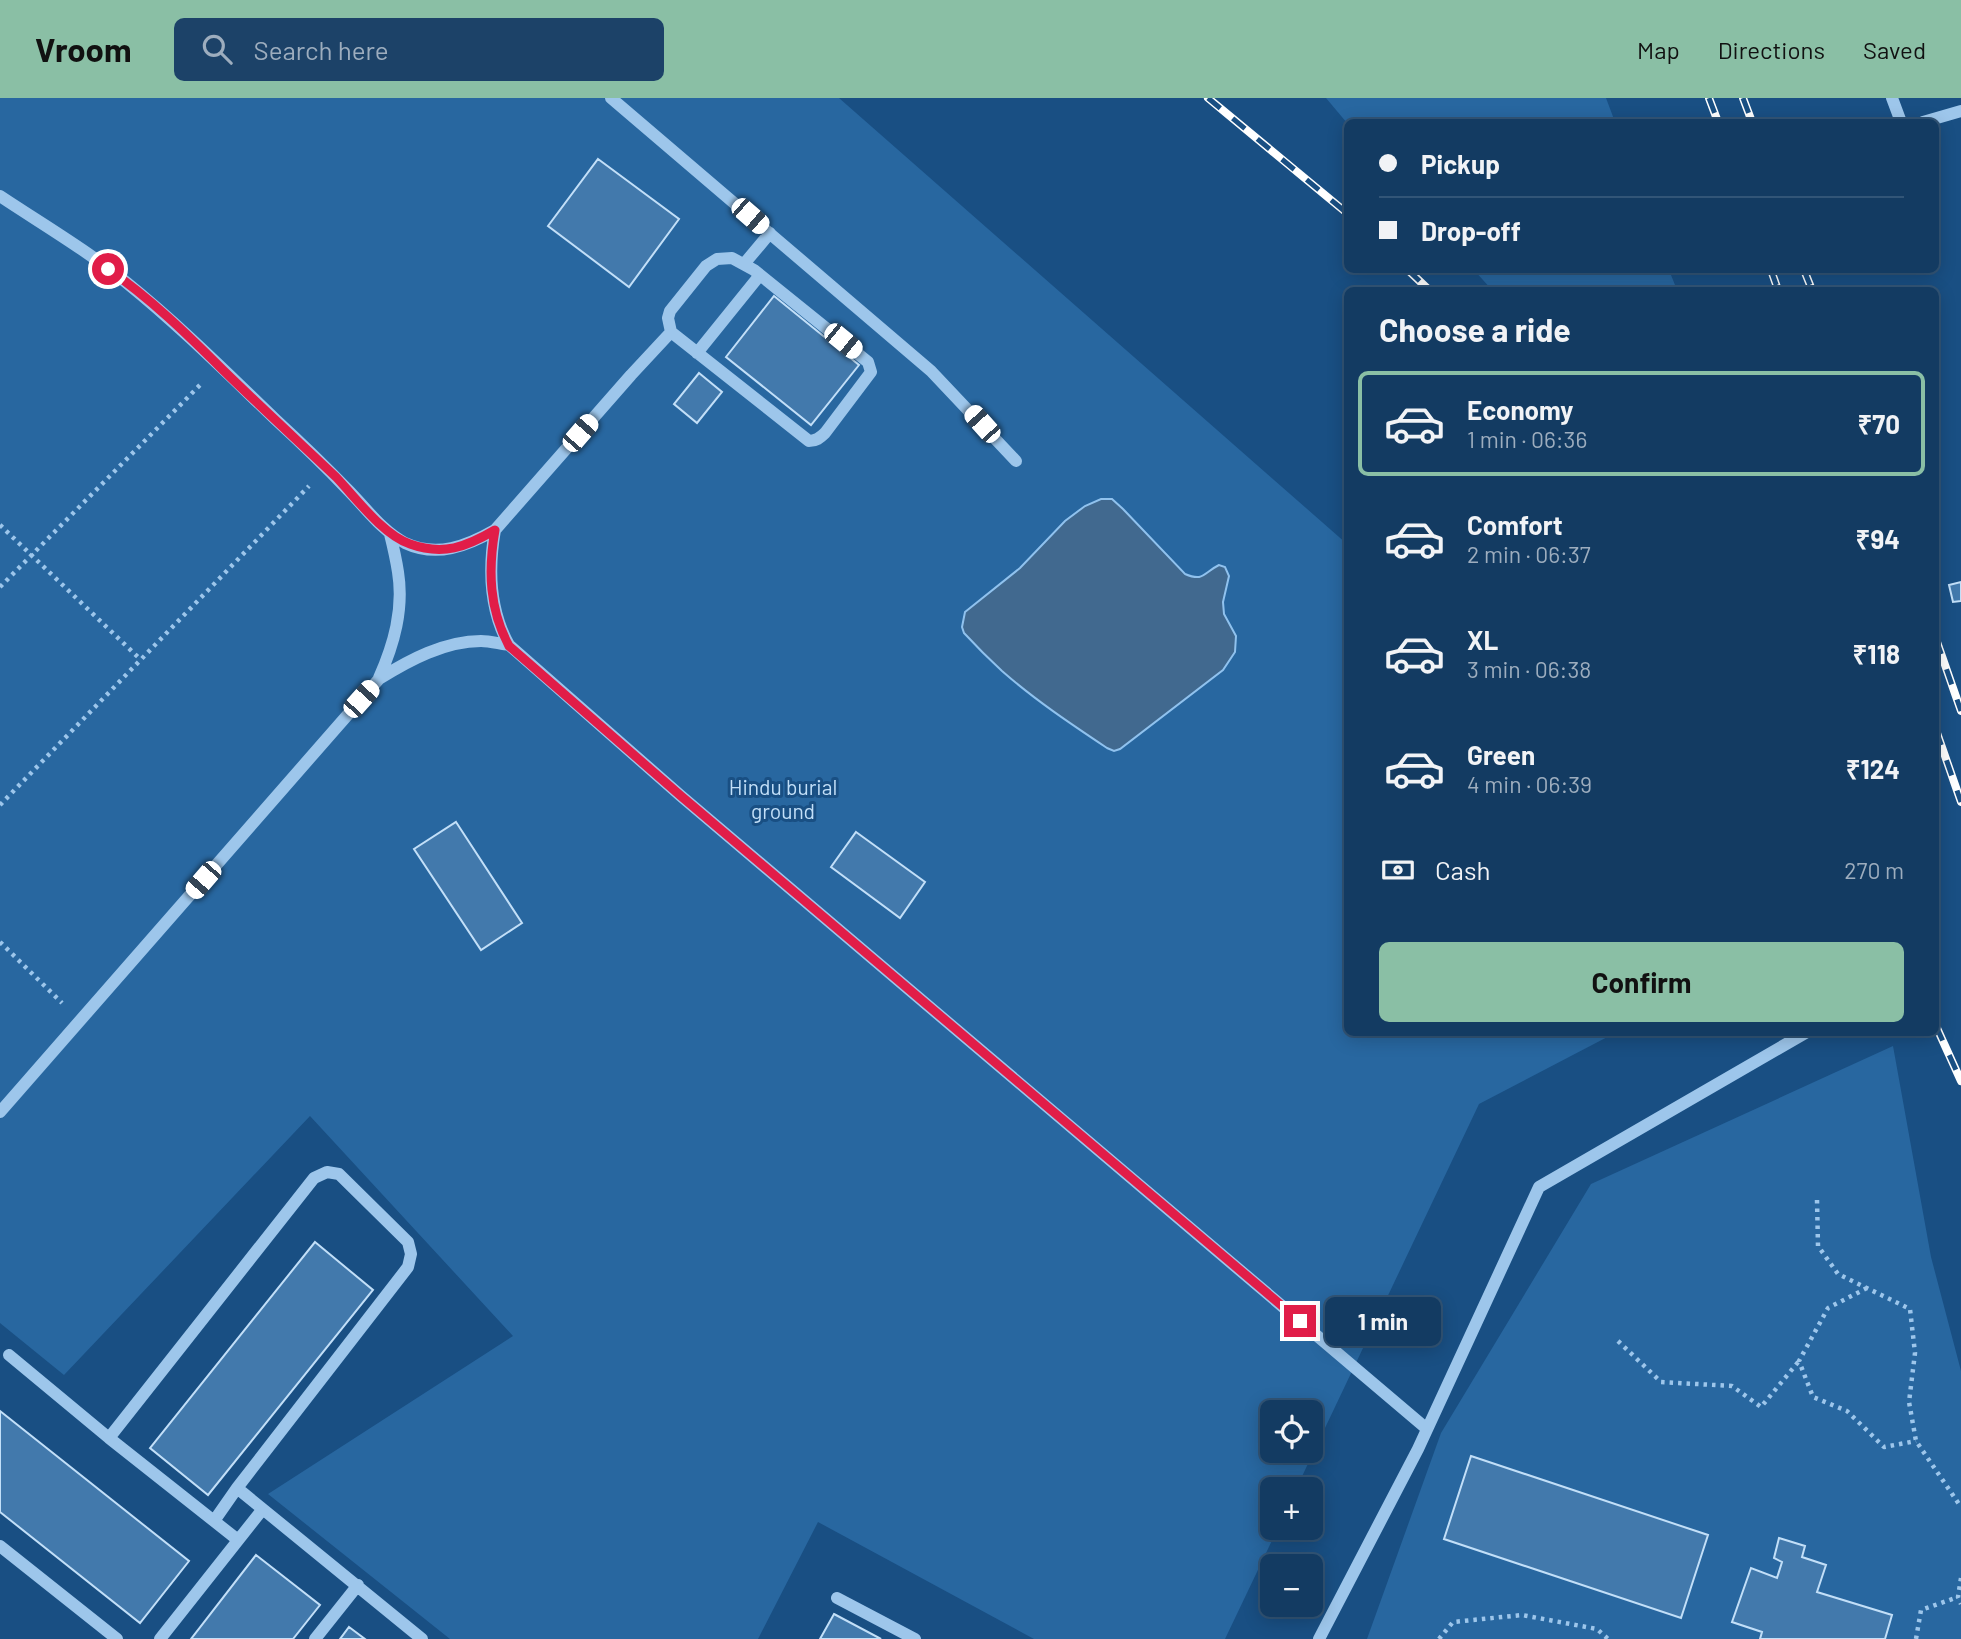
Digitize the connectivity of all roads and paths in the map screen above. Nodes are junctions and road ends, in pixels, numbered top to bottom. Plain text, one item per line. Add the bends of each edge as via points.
1 (611, 98) edge
2 (1892, 98) edge
3 (1961, 111) edge
4 (1899, 119) edge
5 (1933, 119) edge
6 (0, 196) edge
7 (769, 233) junction
8 (744, 264) junction
9 (760, 275) junction
10 (671, 331) junction
11 (697, 353) junction
12 (219, 365) junction
13 (1016, 461) dead end
14 (326, 468) junction
15 (0, 525) edge
16 (495, 530) junction
17 (390, 534) junction
18 (31, 556) junction
19 (0, 587) edge
20 (509, 646) junction
21 (141, 660) junction
22 (379, 679) junction
23 (0, 805) edge
24 (0, 942) edge
25 (79, 1021) junction
26 (1800, 1036) edge
27 (0, 1112) edge
28 (1817, 1200) dead end
29 (1868, 1287) junction
30 (1618, 1341) dead end
31 (9, 1355) dead end
32 (1799, 1361) junction
33 (1427, 1429) junction
34 (109, 1438) junction
35 (1916, 1441) junction
36 (237, 1489) junction
37 (1961, 1507) edge
38 (262, 1510) junction
39 (214, 1521) junction
40 (238, 1540) junction
41 (0, 1545) edge
42 (1961, 1578) edge
43 (358, 1586) junction
44 (1958, 1597) junction
45 (837, 1598) dead end
46 (1961, 1604) edge
47 (117, 1639) edge
48 (160, 1639) edge
49 (315, 1639) edge
50 (422, 1639) edge
51 (915, 1639) edge
52 (1319, 1639) edge
53 (1438, 1639) edge
54 (1608, 1639) edge
55 (1916, 1639) edge

1 - 7 street
2 - 4 street
3 - 5 street
6 - 12 street via 125,281
7 - 8 street
7 - 13 street via 931,371
8 - 9 street
8 - 10 street via 732,258 706,266 670,311
9 - 11 street
9 - 11 street via 870,366 869,376 825,433 814,441 801,437
10 - 11 street
10 - 16 street
12 - 14 street
12 - 18 path
14 - 17 street
14 - 21 path
15 - 18 path
16 - 17 street via 449,550 408,544
16 - 20 street via 493,605
17 - 22 street via 400,592 395,638
18 - 19 path
18 - 21 path
20 - 22 street via 483,640 462,642 416,658
20 - 33 street
21 - 23 path
22 - 25 street
24 - 25 path
25 - 27 street
26 - 33 street via 1539,1187
28 - 29 path via 1818,1246 1838,1274
29 - 32 path via 1828,1308
29 - 35 path via 1910,1310 1915,1353 1909,1402
30 - 32 path via 1661,1382 1732,1386 1761,1406
31 - 34 street
32 - 35 path via 1813,1397 1847,1411 1884,1447
33 - 52 street
34 - 36 street via 314,1178 327,1172 339,1174 408,1242 408,1267
34 - 39 street
35 - 37 path
36 - 38 street
36 - 39 street
38 - 40 street
38 - 43 street
39 - 40 street
40 - 48 street
41 - 47 street
42 - 44 path
43 - 49 street
43 - 50 street
44 - 46 path
44 - 55 path via 1921,1610
45 - 51 street
53 - 54 path via 1453,1622 1522,1615 1597,1629

